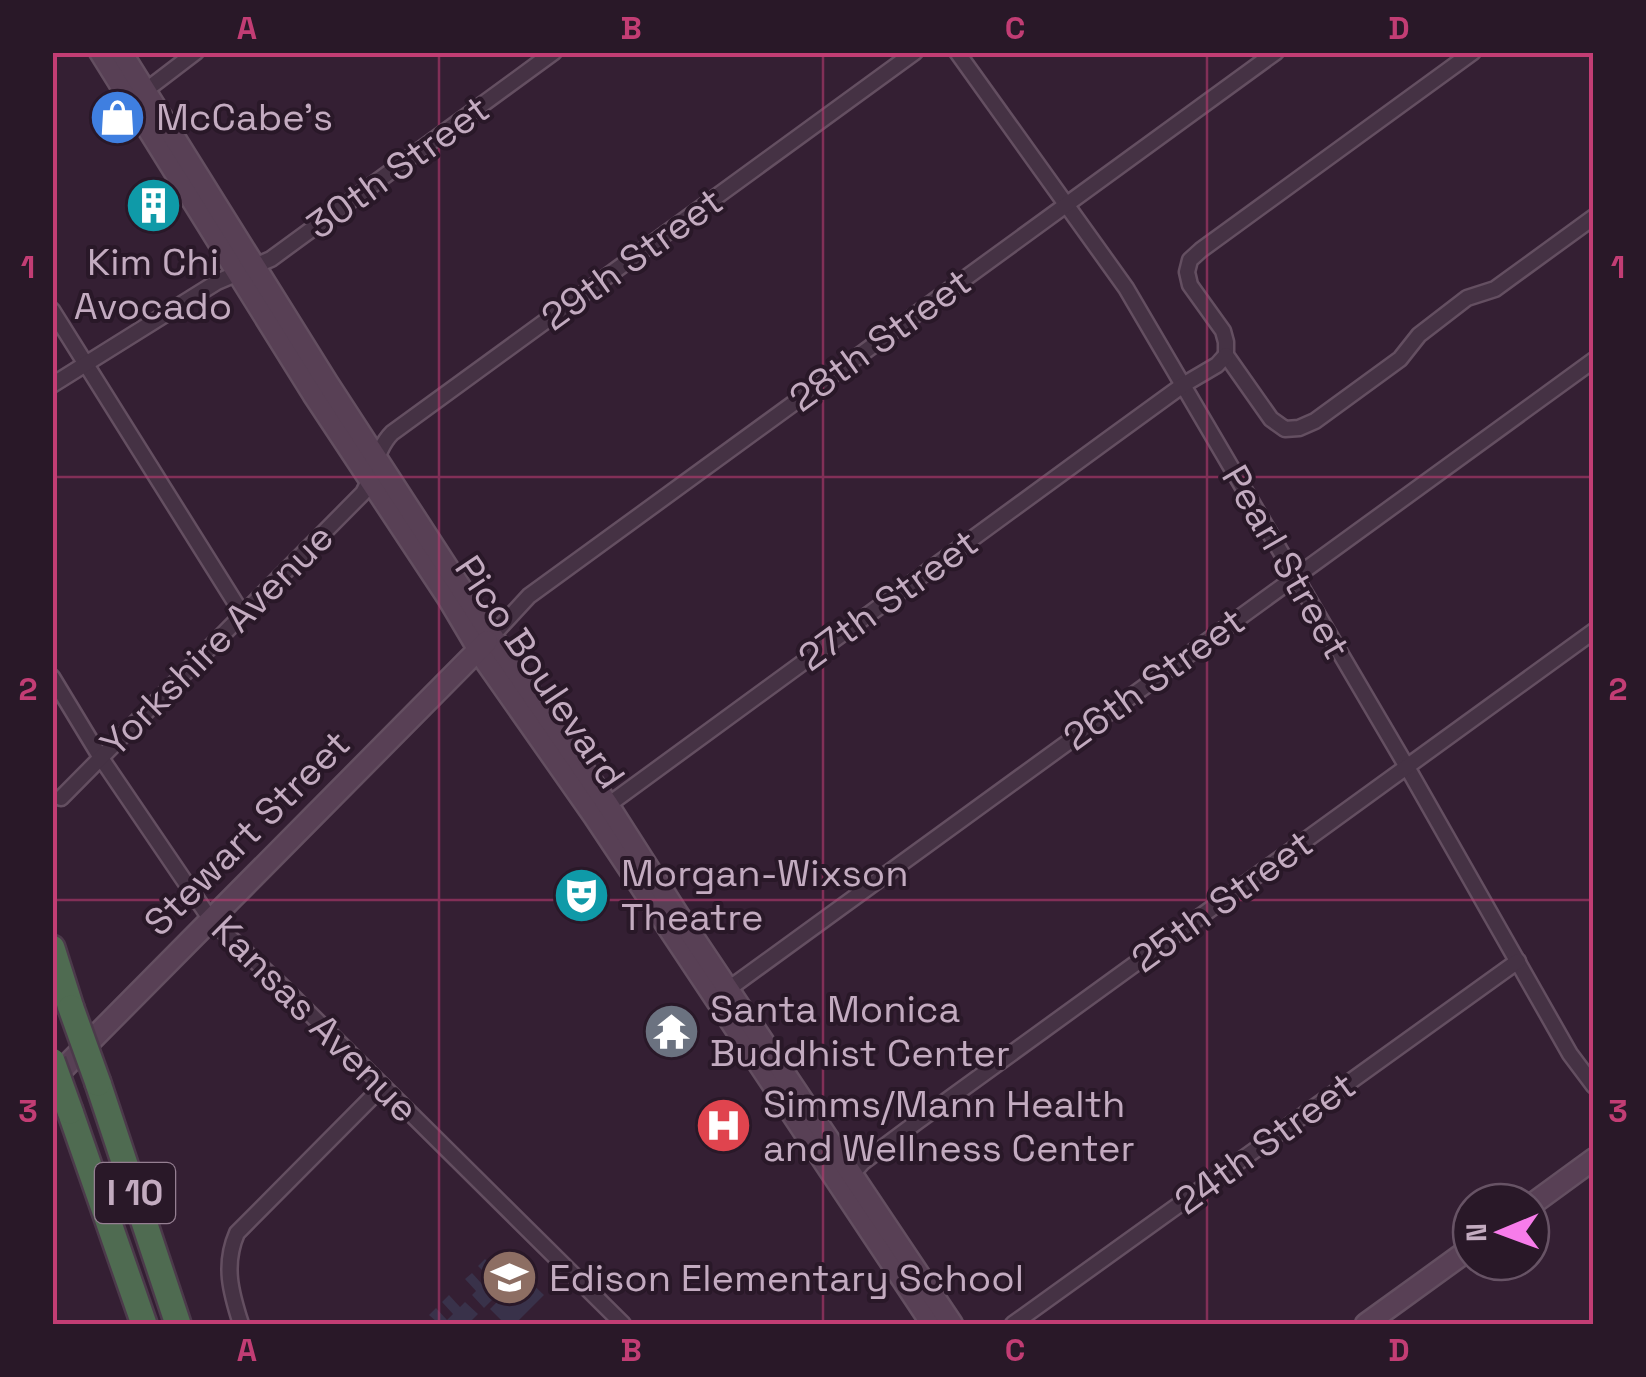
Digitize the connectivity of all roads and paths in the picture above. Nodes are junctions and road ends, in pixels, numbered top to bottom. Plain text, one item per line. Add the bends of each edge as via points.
1 (100, 52) edge
2 (120, 52) edge
3 (196, 52) edge
4 (554, 52) edge
5 (915, 52) edge
6 (956, 52) edge
7 (1276, 52) edge
8 (1473, 52) edge
9 (137, 96) junction
10 (1066, 205) junction
11 (1594, 217) edge
12 (246, 270) junction
13 (52, 310) edge
14 (1226, 356) junction
15 (1594, 360) edge
16 (86, 364) junction
17 (52, 385) edge
18 (1183, 385) junction
19 (378, 460) junction
20 (370, 481) junction
21 (1295, 578) junction
22 (243, 615) junction
23 (1594, 631) edge
24 (485, 643) junction
25 (52, 677) edge
26 (101, 758) junction
27 (1407, 767) junction
28 (61, 798) dead end
29 (601, 810) junction
30 (212, 920) junction
31 (52, 948) edge
32 (1518, 961) junction
33 (722, 995) junction
34 (52, 1062) edge
35 (52, 1080) edge
36 (383, 1086) junction
37 (1594, 1086) edge
38 (1594, 1159) edge
39 (848, 1183) junction
40 (1551, 1190) edge
41 (1451, 1262) edge
42 (178, 1317) edge
43 (144, 1324) edge
44 (240, 1324) edge
45 (623, 1324) edge
46 (932, 1324) edge
47 (952, 1324) edge
48 (1013, 1324) edge
49 (1366, 1324) edge

1 - 9 main road, Pico Boulevard
2 - 9 main road, Pico Boulevard
3 - 9 street
4 - 12 street, 30th Street via 271,259
5 - 19 street, 29th Street via 392,433
6 - 10 street, Pearl Street
7 - 10 street, 28th Street
8 - 14 street via 1190,260 1190,285 1223,331
9 - 12 main road, Pico Boulevard
10 - 18 street, Pearl Street via 1126,288
10 - 24 street, 28th Street via 529,596
11 - 14 street via 1495,289 1466,298 1400,359 1300,428 1284,429 1271,419
12 - 16 street, 30th Street
12 - 19 main road, Pico Boulevard
12 - 20 main road, Pico Boulevard
13 - 16 street
14 - 18 street, 27th Street
15 - 21 street, 26th Street
16 - 17 street, 30th Street
16 - 22 street
18 - 21 street, Pearl Street
18 - 29 street, 27th Street
19 - 20 street, 29th Street
19 - 24 main road, Pico Boulevard
20 - 22 street, Yorkshire Avenue
20 - 24 main road, Pico Boulevard
21 - 27 street, Pearl Street
21 - 33 street, 26th Street
22 - 26 street, Yorkshire Avenue
23 - 27 street, 25th Street
24 - 29 main road, Pico Boulevard
24 - 30 main road, Stewart Street
25 - 26 street, Kansas Avenue
26 - 28 street, Yorkshire Avenue
26 - 30 street, Kansas Avenue
27 - 32 street, Pearl Street
27 - 39 street, 25th Street via 862,1163
29 - 33 main road, Pico Boulevard
30 - 35 main road, Stewart Street
30 - 36 street, Kansas Avenue
31 - 42 highway, I 10, bridge
32 - 37 street, Pearl Street
32 - 48 street, 24th Street
33 - 39 main road, Pico Boulevard
34 - 43 highway, I 10, bridge
36 - 44 street via 237,1233 228,1258
36 - 45 street, Kansas Avenue
38 - 40 main road
39 - 46 main road, Pico Boulevard
39 - 47 main road, Pico Boulevard
41 - 49 main road

